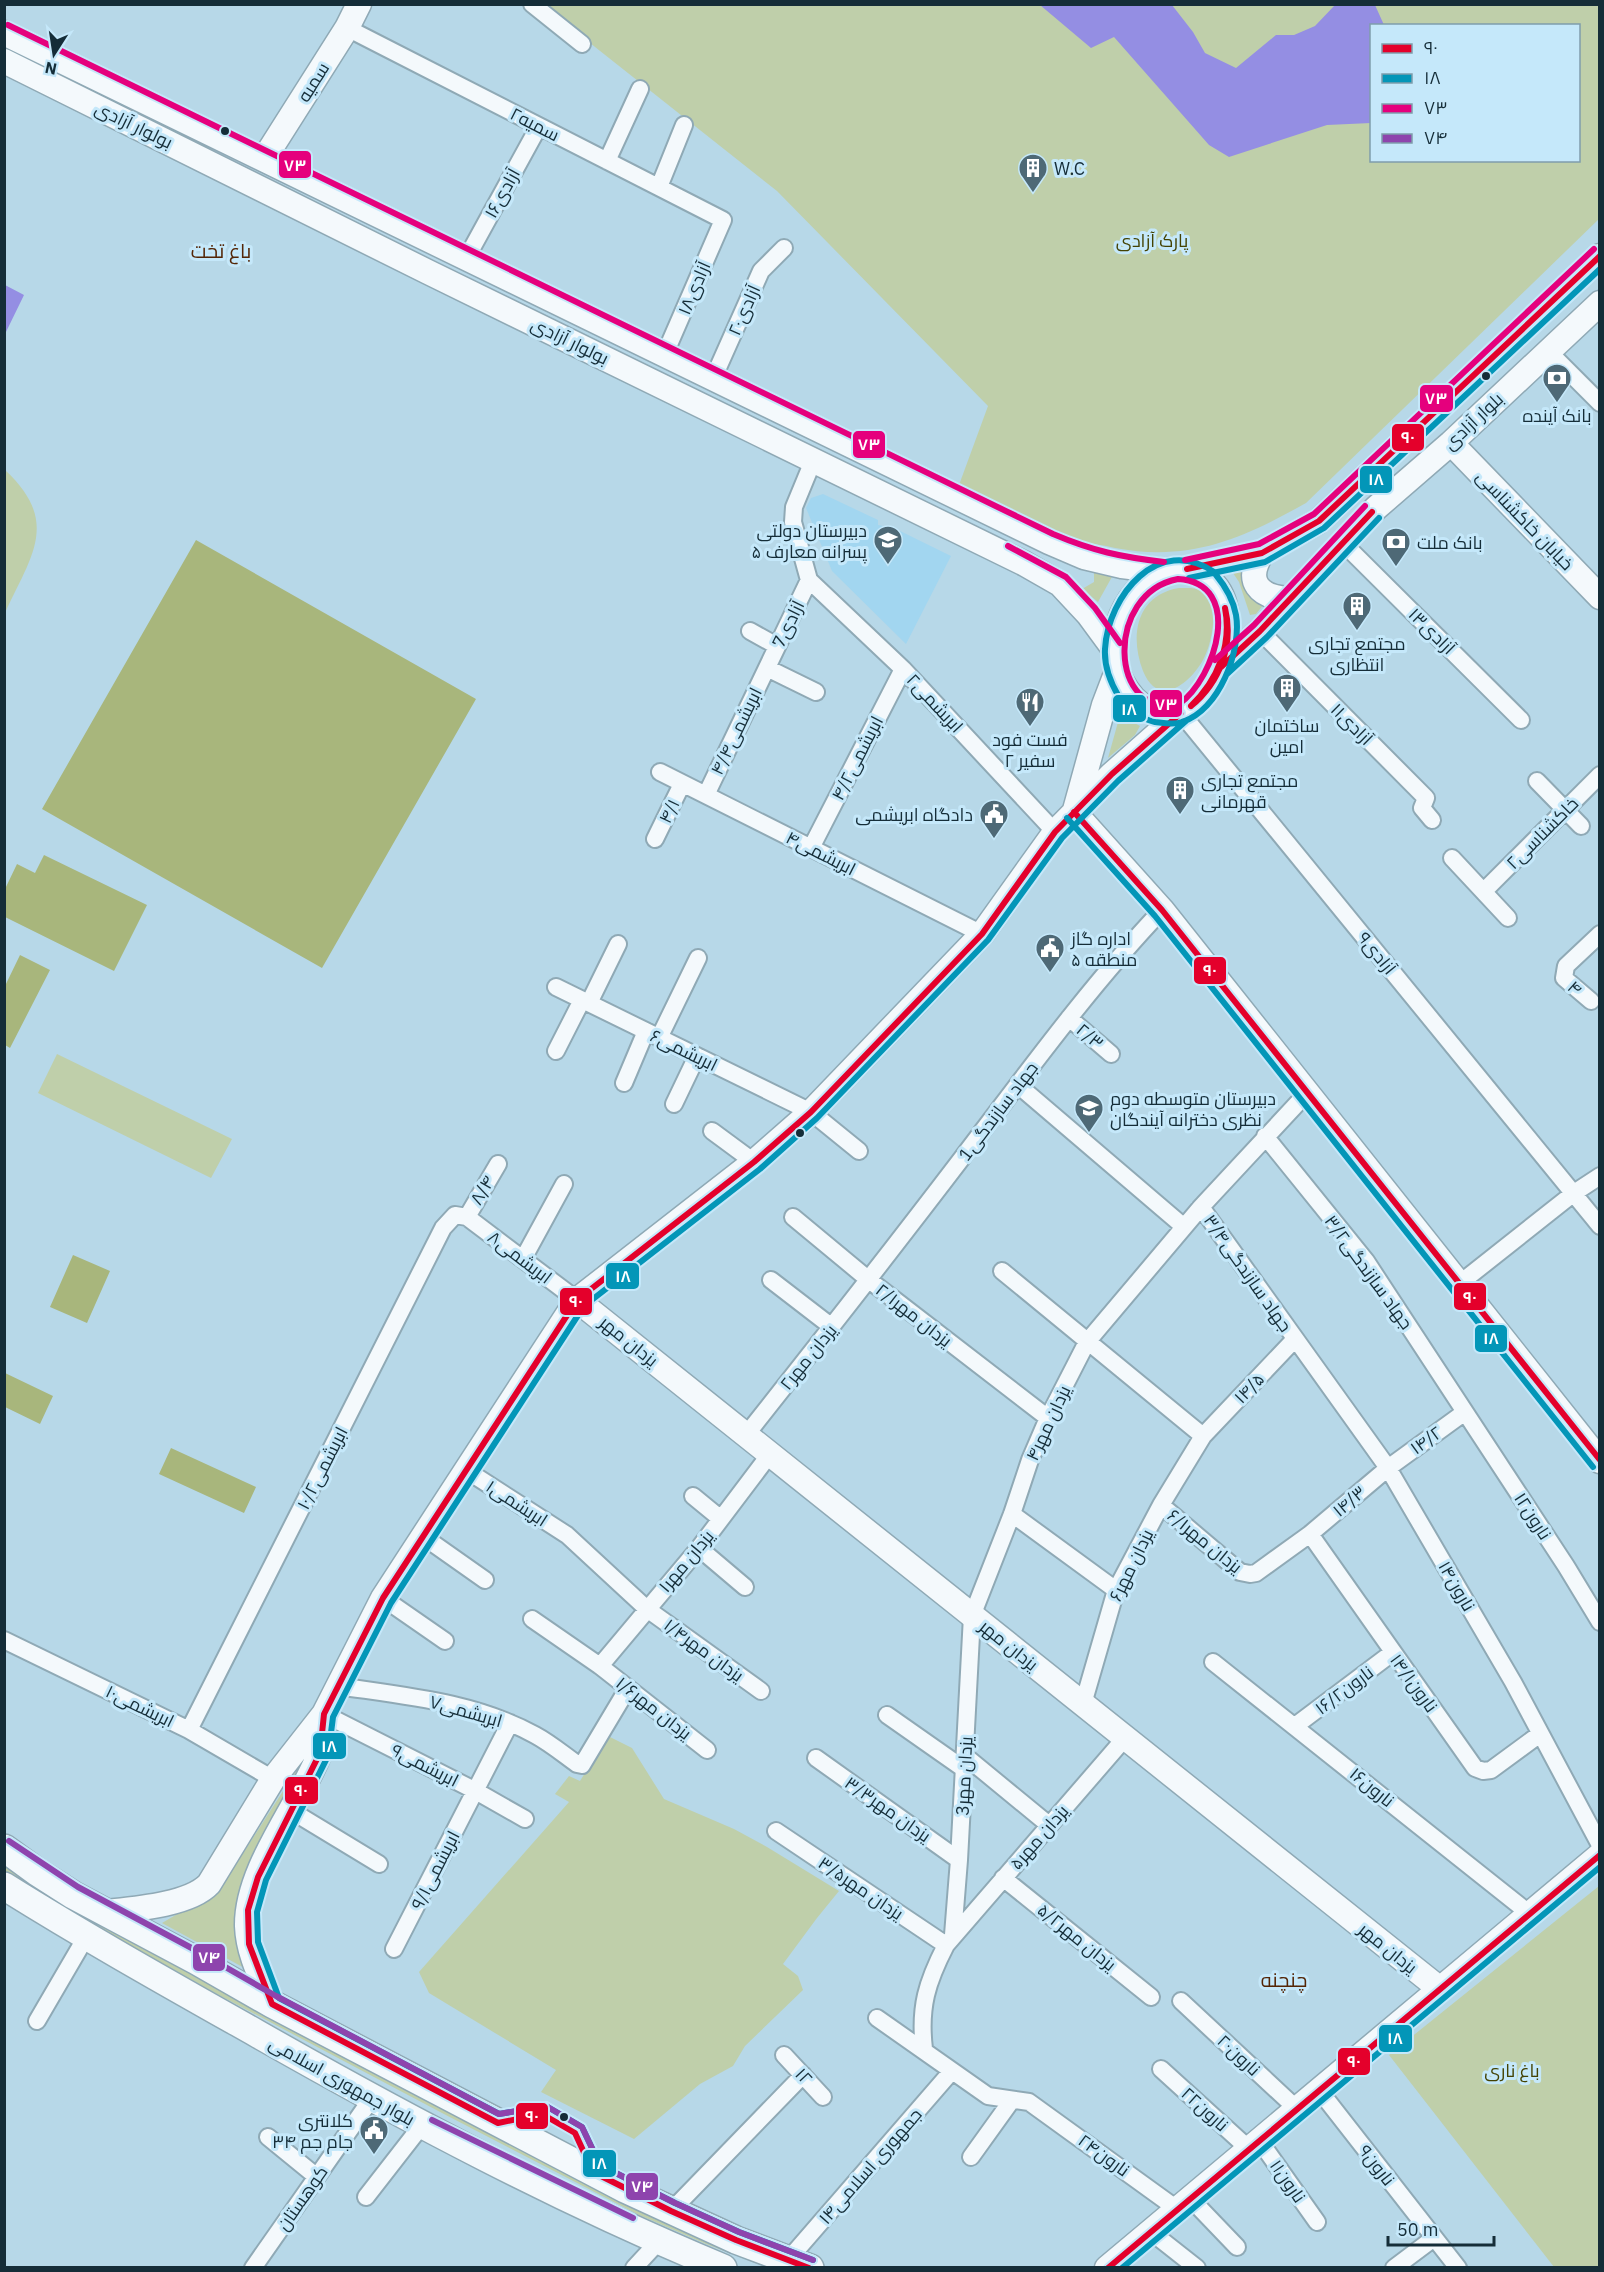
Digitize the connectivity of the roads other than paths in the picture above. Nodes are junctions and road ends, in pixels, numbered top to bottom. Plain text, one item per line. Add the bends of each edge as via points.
1 (359, 4) edge
2 (532, 4) edge
3 (347, 28) junction
4 (4, 33) edge
5 (582, 44) dead end
6 (4, 61) edge
7 (640, 89) dead end
8 (684, 125) dead end
9 (539, 126) junction
10 (264, 159) junction
11 (608, 161) junction
12 (660, 187) junction
13 (723, 220) joint
14 (441, 246) junction
15 (784, 248) dead end
16 (1599, 256) edge
17 (466, 259) junction
18 (428, 272) junction
19 (1598, 308) edge
20 (1549, 352) junction
21 (664, 356) junction
22 (713, 379) junction
23 (1599, 403) edge
24 (1451, 443) junction
25 (813, 461) junction
26 (1343, 543) junction
27 (1262, 553) junction
28 (1084, 557) junction
29 (1187, 569) junction
30 (1163, 571) junction
31 (809, 580) junction
32 (1060, 584) junction
33 (1599, 597) edge
34 (1289, 598) junction
35 (750, 631) dead end
36 (1260, 631) junction
37 (777, 646) junction
38 (1115, 660) junction
39 (1221, 667) junction
40 (767, 668) junction
41 (903, 669) junction
42 (816, 692) dead end
43 (1181, 713) junction
44 (1521, 720) dead end
45 (660, 772) dead end
46 (1112, 774) junction
47 (1599, 776) edge
48 (1537, 781) dead end
49 (682, 784) junction
50 (706, 795) junction
51 (1565, 810) junction
52 (1074, 813) junction
53 (1432, 820) dead end
54 (1581, 825) dead end
55 (1055, 832) junction
56 (655, 839) dead end
57 (1107, 847) junction
58 (811, 848) junction
59 (1452, 858) dead end
60 (1484, 891) junction
61 (1162, 910) junction
62 (1508, 918) dead end
63 (982, 934) junction
64 (1599, 934) edge
65 (618, 945) dead end
66 (698, 958) dead end
67 (556, 987) dead end
68 (1591, 1001) dead end
69 (585, 1002) junction
70 (1069, 1018) junction
71 (653, 1035) junction
72 (556, 1052) dead end
73 (1111, 1054) dead end
74 (697, 1056) junction
75 (624, 1083) dead end
76 (1018, 1085) junction
77 (1307, 1093) junction
78 (674, 1104) dead end
79 (812, 1112) junction
80 (712, 1131) dead end
81 (1265, 1136) junction
82 (859, 1150) dead end
83 (754, 1162) junction
84 (498, 1164) dead end
85 (1599, 1176) edge
86 (564, 1184) dead end
87 (1574, 1193) junction
88 (1201, 1207) junction
89 (464, 1216) junction
90 (793, 1217) dead end
91 (1183, 1226) junction
92 (1599, 1226) edge
93 (523, 1259) junction
94 (1002, 1271) dead end
95 (771, 1280) dead end
96 (869, 1280) junction
97 (1459, 1284) junction
98 (577, 1300) junction
99 (832, 1327) junction
100 (1295, 1340) junction
101 (1087, 1342) junction
102 (1464, 1412) junction
103 (1048, 1418) junction
104 (746, 1435) junction
105 (1203, 1436) junction
106 (770, 1454) junction
107 (1599, 1461) edge
108 (1388, 1468) junction
109 (466, 1470) junction
110 (693, 1496) dead end
111 (1161, 1505) junction
112 (1012, 1514) junction
113 (721, 1518) junction
114 (1310, 1534) junction
115 (424, 1537) junction
116 (699, 1548) junction
117 (485, 1580) dead end
118 (745, 1587) dead end
119 (1116, 1590) junction
120 (383, 1598) junction
121 (647, 1609) junction
122 (972, 1616) junction
123 (532, 1618) dead end
124 (1599, 1622) edge
125 (4, 1640) edge
126 (445, 1641) dead end
127 (1392, 1653) junction
128 (1213, 1662) dead end
129 (600, 1666) junction
130 (338, 1686) junction
131 (628, 1688) junction
132 (761, 1691) dead end
133 (1083, 1704) junction
134 (324, 1714) junction
135 (886, 1715) dead end
136 (510, 1723) junction
137 (1295, 1726) junction
138 (189, 1730) junction
139 (1540, 1734) junction
140 (1125, 1738) junction
141 (707, 1750) dead end
142 (816, 1758) dead end
143 (964, 1763) junction
144 (273, 1779) junction
145 (474, 1790) junction
146 (290, 1810) junction
147 (525, 1819) dead end
148 (1049, 1825) junction
149 (776, 1831) dead end
150 (1599, 1845) edge
151 (4, 1848) edge
152 (1599, 1855) edge
153 (959, 1860) junction
154 (379, 1864) dead end
155 (1003, 1878) junction
156 (4, 1886) edge
157 (106, 1912) junction
158 (1530, 1914) junction
159 (86, 1937) junction
160 (949, 1940) junction
161 (394, 1949) dead end
162 (1440, 1989) junction
163 (1151, 1996) dead end
164 (1181, 2001) dead end
165 (272, 2004) junction
166 (877, 2018) dead end
167 (37, 2021) dead end
168 (924, 2049) junction
169 (784, 2055) dead end
170 (1161, 2069) dead end
171 (951, 2072) junction
172 (803, 2075) junction
173 (1319, 2090) junction
174 (823, 2097) dead end
175 (372, 2098) junction
176 (1012, 2100) junction
177 (1297, 2109) junction
178 (422, 2125) junction
179 (268, 2138) dead end
180 (1254, 2145) junction
181 (971, 2157) dead end
182 (317, 2177) junction
183 (366, 2197) dead end
184 (1184, 2203) junction
185 (671, 2211) junction
186 (1317, 2222) dead end
187 (1150, 2231) junction
188 (1434, 2238) junction
189 (659, 2241) junction
190 (1237, 2247) dead end
191 (799, 2264) edge
192 (253, 2268) edge
193 (634, 2268) edge
194 (723, 2268) edge
195 (1107, 2268) edge
196 (1197, 2268) edge
197 (1394, 2268) edge
198 (1458, 2268) edge

1 - 3 main road, سمیه
2 - 5 street
3 - 9 street, ۲سمیه
3 - 10 main road, سمیه
4 - 10 main road, بولوار آزادی
6 - 18 main road, بولوار آزادی
7 - 11 street
8 - 12 street
9 - 11 street, ۲سمیه
9 - 17 street, آزادی۱۶
10 - 14 main road, بولوار آزادی
11 - 12 street, ۲سمیه
12 - 13 street, ۲سمیه
13 - 21 street, آزادی۱۸
14 - 17 main road, بولوار آزادی
14 - 18 main road
15 - 22 street, آزادی۲۰ via 761,271
16 - 27 main road, بلوار آزادی via 1319,521
17 - 21 main road, بولوار آزادی
18 - 25 main road, بولوار آزادی
19 - 20 main road, بلوار آزادی
20 - 23 street
20 - 24 main road, بلوار آزادی
21 - 22 main road, بولوار آزادی
22 - 28 main road, بولوار آزادی
24 - 26 main road, بلوار آزادی via 1376,508
24 - 33 main road, خیابان خاکشناسی
25 - 31 street via 793,515
25 - 32 main road, بولوار آزادی
26 - 34 main road, بلوار آزادی
26 - 44 street, آزادی۱۳
27 - 29 main road, بلوار آزادی
27 - 34 main road via 1255,571 1260,590 1275,598
28 - 30 main road, بولوار آزادی
28 - 32 main road via 1087,569 1082,580 1072,586
29 - 30 main road
29 - 39 main road via 1219,590 1228,624
30 - 38 main road via 1141,586 1131,600 1117,628
31 - 37 street, 7آزادی
31 - 41 street, ابریشمی۲
32 - 38 main road, بولوار آزادی via 1088,614
34 - 36 main road, بلوار آزادی
35 - 37 street
36 - 39 main road, بلوار آزادی
36 - 53 street, آزادی۱۱ via 1426,798 1422,808
37 - 40 street, 7آزادی
38 - 43 main road via 1120,681 1132,698 1147,710
38 - 52 main road
39 - 43 main road via 1197,700
40 - 42 street
40 - 50 street, ابریشمی۴/۴
41 - 55 street, ابریشمی۲
41 - 58 street, ابریشمی۴/۲
43 - 46 main road
43 - 87 street, آزادی۹
45 - 49 street, ابریشمی۴
46 - 52 main road
46 - 57 main road via 1100,807 1099,822
47 - 51 street, خاکشناسی۲
48 - 51 street
49 - 50 street, ابریشمی۴
49 - 56 street, ۴/۱
50 - 58 street, ابریشمی۴
51 - 54 street
51 - 60 street, خاکشناسی۲
52 - 55 main road
52 - 57 main road
55 - 63 main road
57 - 61 main road
58 - 63 street, ابریشمی۴
59 - 60 street
60 - 62 street
61 - 70 street, 1جهاد سازندگی
61 - 77 main road
63 - 79 main road
64 - 68 street, ۴ via 1564,972 1564,978
65 - 69 street
66 - 71 street
67 - 69 street, ابریشمی۶
69 - 71 street, ابریشمی۶
69 - 72 street
70 - 73 street, ۲/۳
70 - 76 street, 1جهاد سازندگی
71 - 74 street, ابریشمی۶
71 - 75 street
74 - 78 street
74 - 79 street, ابریشمی۶
76 - 91 street
76 - 96 street, 1جهاد سازندگی
77 - 81 street, یزدان مهر۴
77 - 97 main road
79 - 82 street, ابریشمی۶
79 - 83 main road
80 - 83 street
81 - 88 street, یزدان مهر۴
81 - 102 street, ۳/۲جهاد سازندگی via 1365,1261
83 - 98 main road
84 - 89 street, ۸/۴
85 - 87 street
86 - 93 street
87 - 92 street, آزادی۹
87 - 97 street
88 - 91 street, یزدان مهر۴
88 - 100 street, ۳/۴جهاد سازندگی
89 - 93 street, ابریشمی۸
89 - 138 street, ۱۰/۲ابریشمی via 451,1217 443,1228
90 - 96 street, ۲/۱یزدان مهر
91 - 101 street, یزدان مهر۴
93 - 98 street, ابریشمی۸
94 - 101 street
95 - 99 street
96 - 99 street, یزدان مهر۲
96 - 103 street, ۲/۱یزدان مهر
97 - 107 main road
98 - 104 main road, یزدان مهر
98 - 109 main road
99 - 104 street, یزدان مهر۲
100 - 105 street, ۱۴/۵
100 - 108 street, نارون۱۴
101 - 103 street, یزدان مهر۴
101 - 105 street
102 - 108 street, ۱۴/۲
102 - 124 street, نارون۱۲
103 - 112 street, یزدان مهر۴
104 - 106 main road, یزدان مهر
105 - 111 street, یزدان مهر۶
106 - 113 street, یزدان مهر۱
106 - 122 main road, یزدان مهر
108 - 114 street, ۱۴/۳
108 - 139 street, نارون۱۴
109 - 115 main road
109 - 121 street, ابریشمی۱ via 567,1535
110 - 113 street
111 - 114 street, ۶/۱یزدان مهر via 1239,1572 1257,1573
111 - 119 street, یزدان مهر۶
112 - 119 street
112 - 122 street, یزدان مهر۴
113 - 116 street, یزدان مهر۱
114 - 127 street, ۱۴/۱نارون
115 - 117 street
115 - 120 main road
116 - 118 street
116 - 121 street, یزدان مهر۱
119 - 133 street, یزدان مهر۶
120 - 126 street
120 - 130 main road
121 - 129 street, یزدان مهر۱
121 - 132 street, ۱/۴یزدان مهر
122 - 133 main road, یزدان مهر
122 - 143 street, 3یزدان مهر
123 - 129 street, ۱/۶یزدان مهر
125 - 138 street, ابریشمی۱۰
127 - 137 street, ۱۶/۲نارون
127 - 139 street, ۱۴/۱نارون via 1475,1768 1491,1770
128 - 137 street, نارون۱۶
129 - 131 street, ۱/۶یزدان مهر
130 - 134 main road
130 - 136 street, ابریشمی۷ via 447,1702
131 - 136 street, ابریشمی۷ via 582,1765
131 - 141 street, ۱/۶یزدان مهر
133 - 140 main road, یزدان مهر
134 - 144 main road
134 - 145 street, ابریشمی۹
134 - 146 main road via 320,1753
135 - 143 street
136 - 145 street, ۹/۱ابریشمی
137 - 158 street, نارون۱۶
138 - 144 street, ابریشمی۱۰
139 - 150 street, نارون۱۴
140 - 148 street, یزدان مهر۵
140 - 162 main road, یزدان مهر
142 - 153 street, ۳/۳یزدان مهر
143 - 148 street
143 - 153 street, 3یزدان مهر
144 - 157 main road via 205,1888 168,1902
145 - 147 street, ابریشمی۹
145 - 161 street, ۹/۱ابریشمی
146 - 154 street
146 - 165 main road via 258,1877 248,1910 249,1944
148 - 155 street, یزدان مهر۵
149 - 160 street, ۳/۵یزدان مهر
151 - 157 main road, بلوار جمهوری اسلامی via 55,1884
152 - 158 main road
153 - 160 street, 3یزدان مهر
155 - 160 street, یزدان مهر۵
155 - 163 street, ۵/۲یزدان مهر
156 - 159 main road, بلوار جمهوری اسلامی
157 - 165 main road, بلوار جمهوری اسلامی
158 - 162 main road
159 - 167 street
159 - 175 main road, بلوار جمهوری اسلامی
160 - 168 street via 930,1977 922,2006
162 - 173 main road
164 - 177 street, نارون۲۰
165 - 185 main road, بلوار جمهوری اسلامی
166 - 168 street
168 - 171 street
169 - 172 street, ۱۲
170 - 180 street, نارون۲۲
171 - 176 street via 988,2096
171 - 191 street, جمهوری اسلامی۱۴
172 - 174 street, ۱۲
172 - 185 street
173 - 177 main road
173 - 188 street, نارون۹
175 - 178 main road, بلوار جمهوری اسلامی
175 - 182 street, کوهستان
176 - 181 street
176 - 184 street, نارون۲۴ via 1029,2102
177 - 180 main road
178 - 183 street
178 - 189 main road, بلوار جمهوری اسلامی
179 - 182 street
180 - 184 main road
180 - 186 street, نارون۱۱
182 - 192 street, کوهستان
184 - 187 main road
184 - 190 street, نارون۲۴
185 - 191 main road, بلوار جمهوری اسلامی
187 - 195 main road
187 - 196 street
188 - 197 street
188 - 198 street, نارون۹
189 - 193 street
189 - 194 main road, بلوار جمهوری اسلامی

